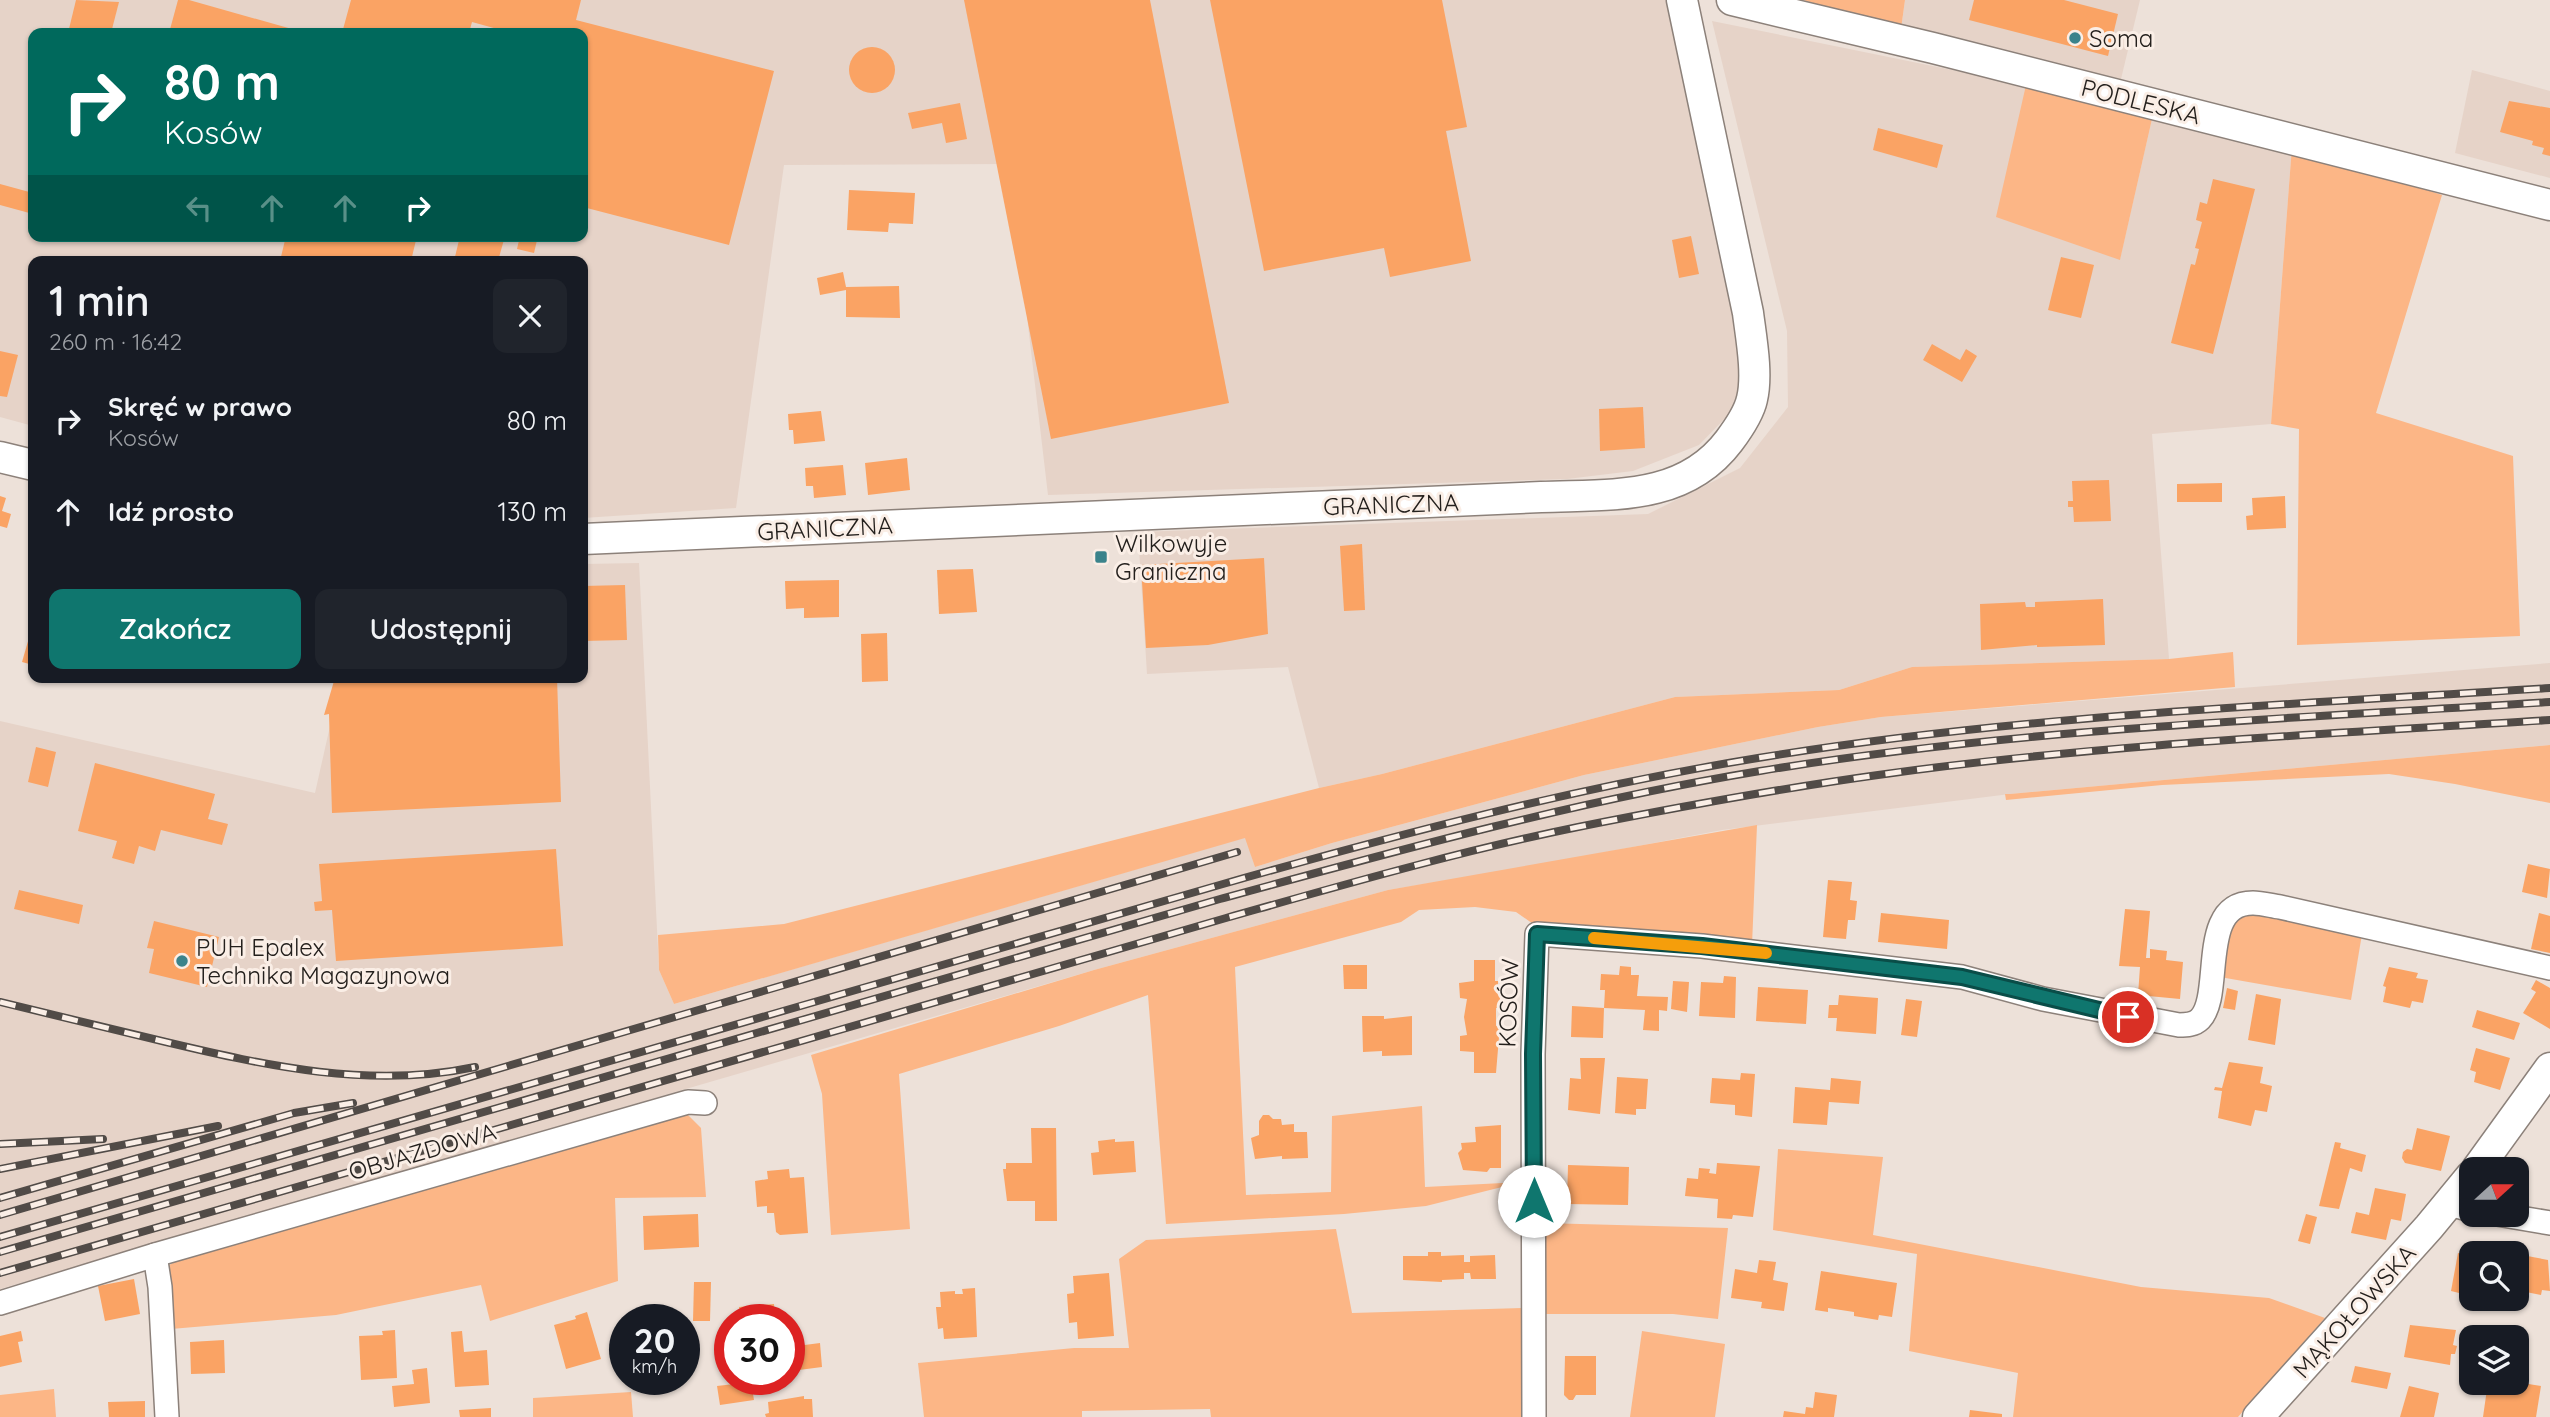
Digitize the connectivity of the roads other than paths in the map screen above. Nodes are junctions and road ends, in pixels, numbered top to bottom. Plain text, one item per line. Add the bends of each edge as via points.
1 (1682, 0) edge
2 (1732, 0) edge
3 (2550, 205) edge
4 (0, 457) edge
5 (28, 465) edge
6 (588, 539) edge
7 (2550, 968) edge
8 (2550, 1068) edge
9 (705, 1102) dead end
10 (2486, 1157) edge
11 (2459, 1208) edge
12 (2529, 1219) edge
13 (2550, 1223) edge
14 (155, 1255) junction
15 (0, 1303) edge
16 (167, 1417) edge
17 (1534, 1417) edge
18 (2258, 1417) edge

1 - 6 street, GRANICZNA via 1748,313 1752,398 1719,453 1669,486 1644,492
2 - 3 street, PODLESKA
4 - 5 street
7 - 17 street, KOSÓW via 2254,902 2227,915 2215,945 2206,1007 2200,1019 2179,1025 1962,977 1702,946 1537,934
8 - 10 street
9 - 14 street, OBJAZDOWA via 688,1102
11 - 18 street, MĄKOŁOWSKA
12 - 13 street
14 - 15 street, OBJAZDOWA
14 - 16 street

